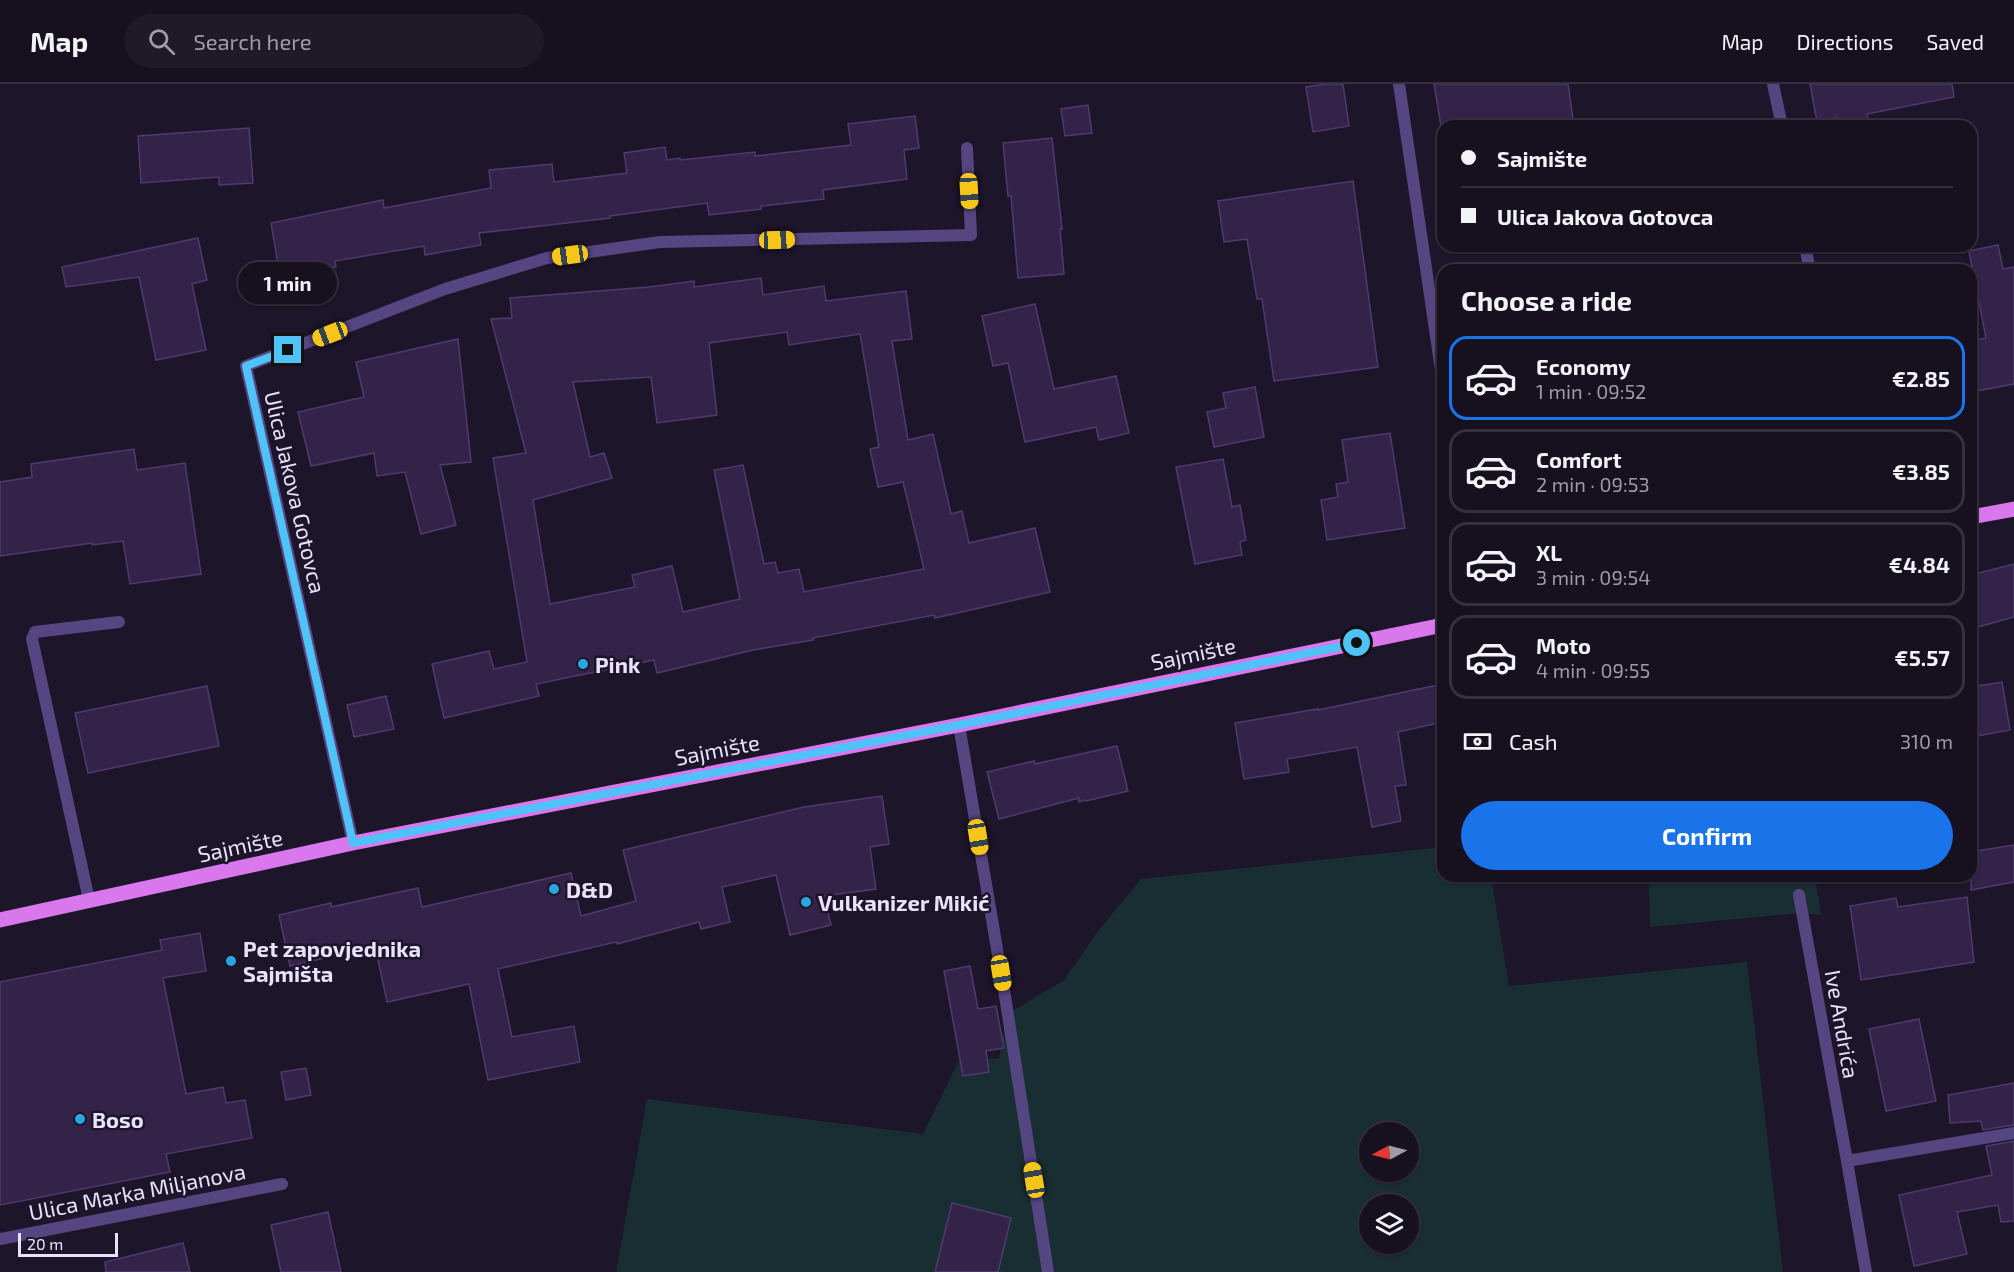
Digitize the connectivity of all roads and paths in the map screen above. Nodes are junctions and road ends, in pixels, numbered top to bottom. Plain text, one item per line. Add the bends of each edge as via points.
1 (1399, 84) edge
2 (1773, 84) edge
3 (1781, 120) edge
4 (967, 148) dead end
5 (1437, 343) edge
6 (2014, 509) edge
7 (1977, 516) edge
8 (119, 622) dead end
9 (1437, 626) edge
10 (959, 725) junction
11 (353, 843) junction
12 (1799, 895) dead end
13 (89, 900) junction
14 (0, 920) edge
15 (2014, 1133) edge
16 (1847, 1161) junction
17 (282, 1184) dead end
18 (0, 1239) edge
19 (1048, 1272) edge
20 (1866, 1272) edge

1 - 5 street
2 - 3 street
4 - 11 street, Ulica Jakova Gotovca via 971,235 660,242 547,258 445,289 246,366
6 - 7 main road
8 - 13 street via 34,632 32,639
9 - 10 main road, Sajmište
10 - 11 main road, Sajmište
10 - 19 street
11 - 13 main road, Sajmište
12 - 16 street, Ive Andrića
13 - 14 main road, Sajmište
15 - 16 street
16 - 20 street, Ive Andrića
17 - 18 street, Ulica Marka Miljanova

